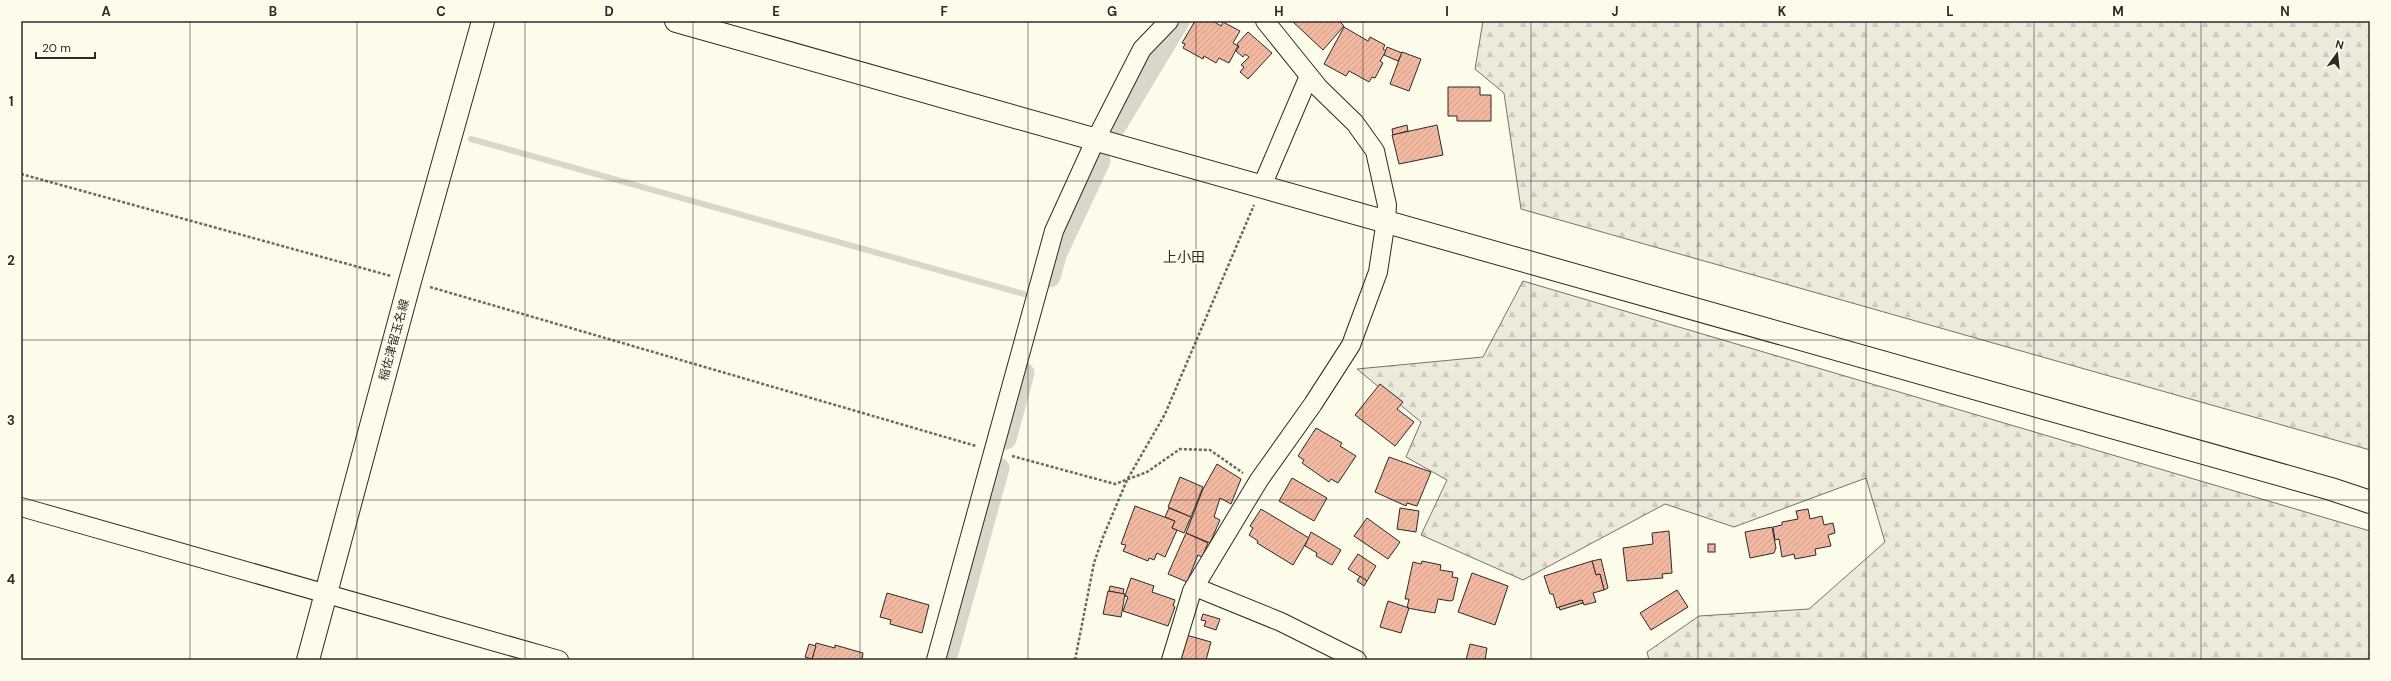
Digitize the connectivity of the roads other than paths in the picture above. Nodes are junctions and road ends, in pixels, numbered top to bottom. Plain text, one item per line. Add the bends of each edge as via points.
1 (483, 21) edge
2 (676, 21) edge
3 (1169, 21) edge
4 (1265, 21) edge
5 (1309, 76) junction
6 (1095, 141) junction
7 (1262, 186) junction
8 (1386, 220) junction
9 (2370, 502) edge
10 (21, 507) edge
11 (1194, 587) junction
12 (328, 593) junction
13 (308, 660) edge
14 (559, 660) edge
15 (936, 660) edge
16 (1171, 660) edge
17 (1357, 660) edge

1 - 12 street, 稲佐津留玉名線 via 410,281
2 - 6 street
3 - 6 street via 1142,48
4 - 5 street
5 - 7 street
5 - 8 street via 1355,123 1375,151 1386,199
6 - 7 street
6 - 15 street via 1054,231
7 - 8 street
8 - 9 street
8 - 11 street via 1378,272 1351,345 1259,480
10 - 12 street
11 - 16 street
11 - 17 street via 1281,622
12 - 13 street, 稲佐津留玉名線
12 - 14 street

